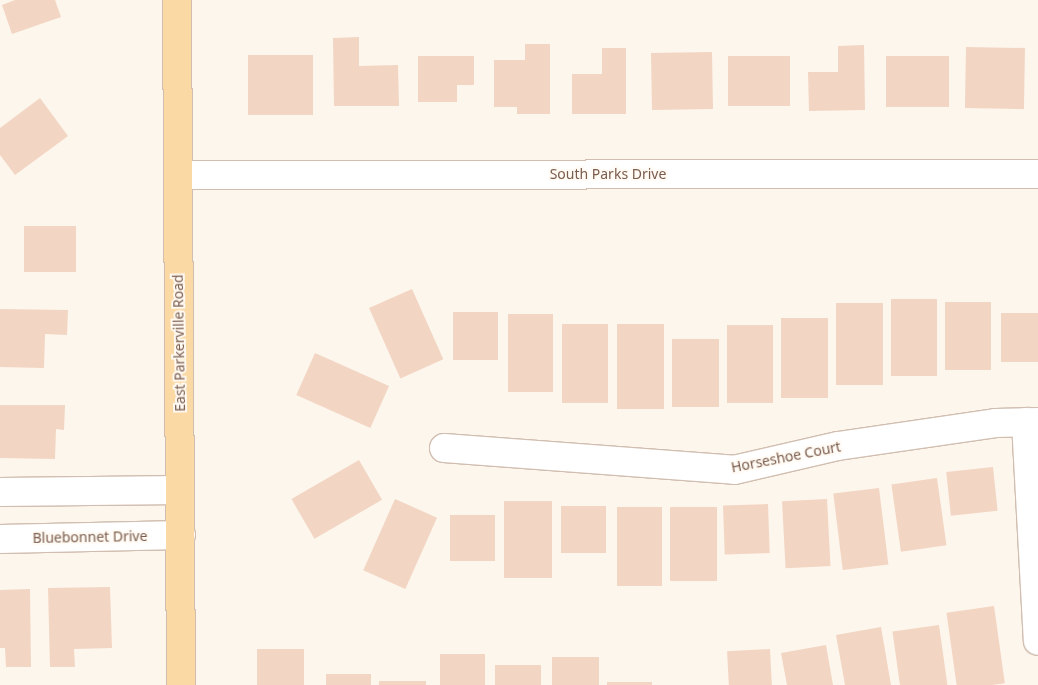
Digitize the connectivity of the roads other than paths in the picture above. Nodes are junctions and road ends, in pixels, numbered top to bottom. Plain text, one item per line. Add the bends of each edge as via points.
1 (177, 0) edge
2 (1038, 174) edge
3 (178, 175) junction
4 (1032, 422) edge
5 (444, 448) dead end
6 (180, 490) junction
7 (0, 492) edge
8 (181, 535) junction
9 (0, 539) edge
10 (1038, 641) edge
11 (181, 685) edge

1 - 3 main road, East Parkerville Road
2 - 3 street, South Parks Drive
3 - 6 main road, East Parkerville Road
4 - 5 street, Horseshoe Court via 996,423 838,446 734,470
4 - 10 street
6 - 7 street
6 - 8 main road, East Parkerville Road
8 - 9 street, Bluebonnet Drive
8 - 11 main road, East Parkerville Road

